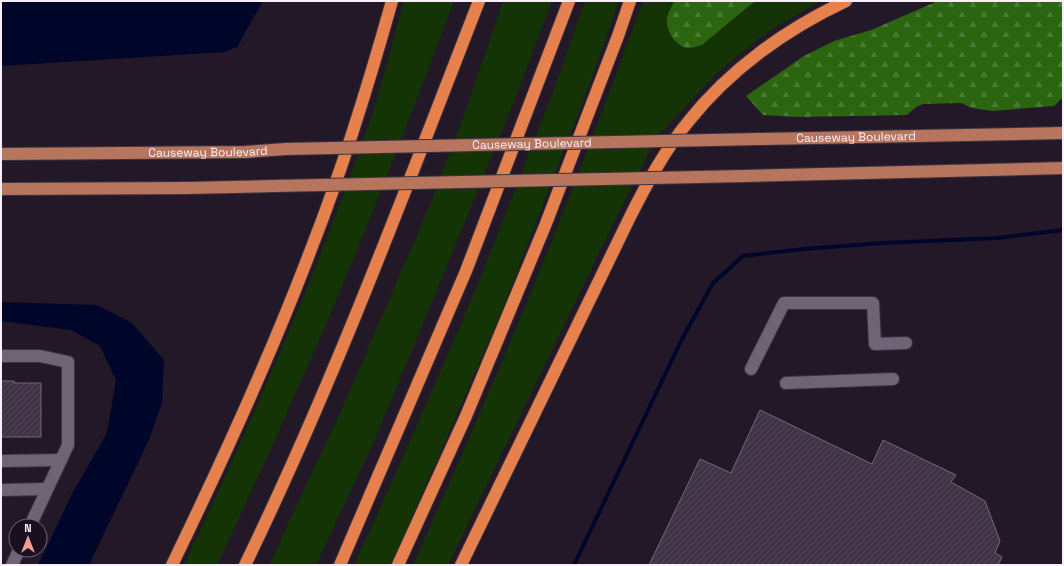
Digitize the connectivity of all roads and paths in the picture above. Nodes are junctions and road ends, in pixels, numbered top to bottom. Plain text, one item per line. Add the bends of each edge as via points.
1 (392, 1) edge
2 (479, 1) edge
3 (569, 1) edge
4 (630, 1) edge
5 (846, 1) edge
6 (1063, 133) edge
7 (1, 154) edge
8 (1063, 168) edge
9 (1, 189) edge
10 (906, 343) dead end
11 (1, 356) edge
12 (751, 368) dead end
13 (893, 379) dead end
14 (786, 383) dead end
15 (61, 460) junction
16 (1, 461) edge
17 (1, 490) edge
18 (46, 490) junction
19 (34, 518) edge
20 (172, 565) edge
21 (245, 565) edge
22 (340, 565) edge
23 (398, 565) edge
24 (461, 565) edge

1 - 20 highway via 364,97 311,250 241,417
2 - 21 highway via 379,258 321,397
3 - 22 highway via 466,270
4 - 23 highway via 538,241 466,416
5 - 24 highway via 782,37 745,65 710,95 666,152 629,218
6 - 7 main road, Causeway Boulevard, bridge via 286,149 245,152
8 - 9 main road, bridge via 187,188
10 - 12 lane via 875,344 873,303 784,303
11 - 15 lane via 40,356 68,362 68,445
13 - 14 lane
15 - 16 lane
15 - 18 lane
17 - 18 lane
18 - 19 lane

